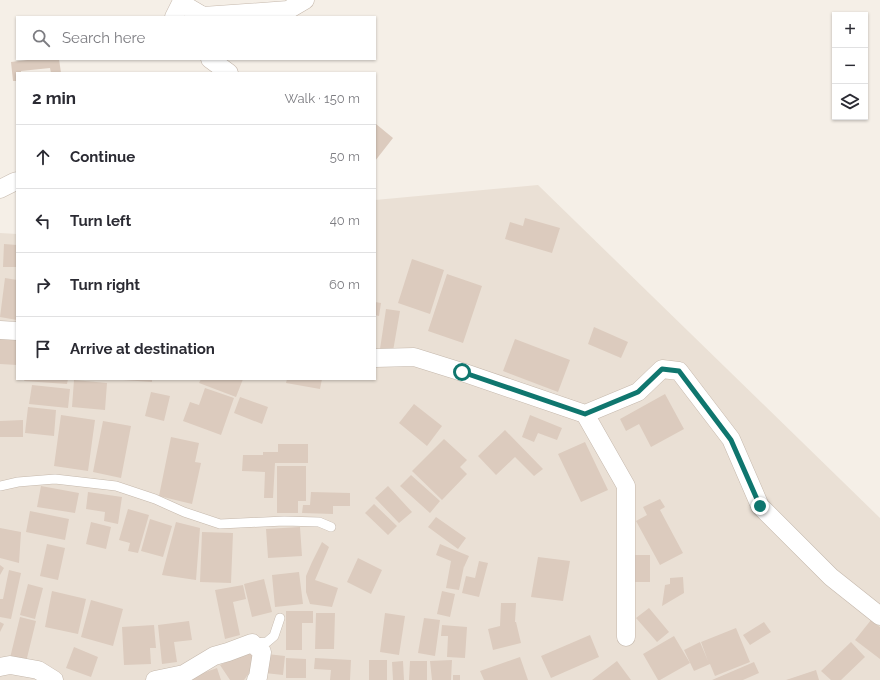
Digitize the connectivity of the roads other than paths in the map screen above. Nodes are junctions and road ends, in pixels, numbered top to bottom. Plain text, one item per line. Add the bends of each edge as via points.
1 (305, 0) edge
2 (174, 16) edge
3 (203, 16) edge
4 (203, 16) edge
5 (211, 60) edge
6 (228, 72) edge
7 (16, 181) edge
8 (0, 190) edge
9 (0, 330) edge
10 (16, 330) edge
11 (376, 358) edge
12 (585, 414) junction
13 (0, 486) edge
14 (331, 527) dead end
15 (880, 616) edge
16 (280, 618) dead end
17 (626, 637) dead end
18 (252, 643) junction
19 (0, 667) edge
20 (54, 680) edge
21 (155, 680) edge
22 (256, 680) edge

1 - 4 street via 288,10
2 - 3 street via 181,3
5 - 6 street
7 - 8 street
9 - 10 street
11 - 12 street via 414,357
12 - 15 street via 638,392 662,369 679,371 731,440 760,506 831,577
12 - 17 street via 626,486
13 - 14 lane via 55,478 116,486 220,524 284,521 319,522
16 - 18 lane via 274,636 267,642
18 - 21 street via 214,656 184,674
18 - 22 street via 262,652
19 - 20 street via 10,665 38,670

